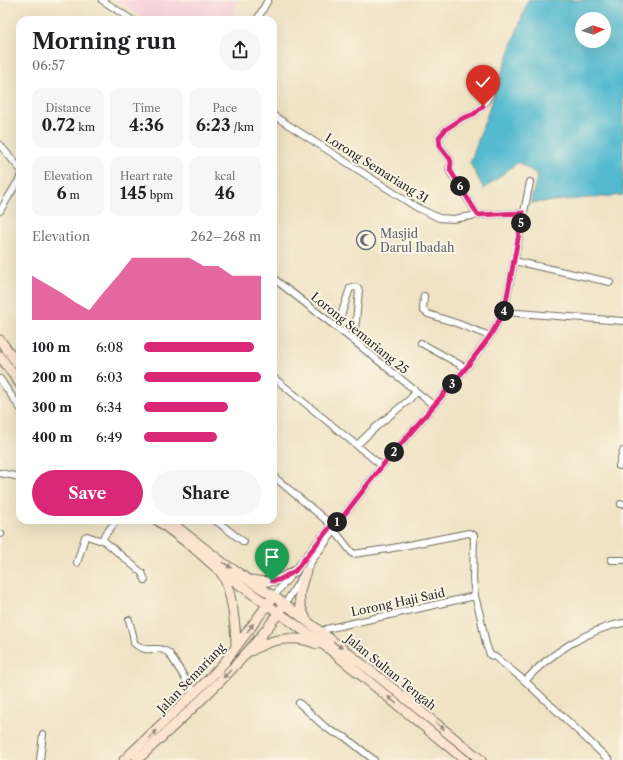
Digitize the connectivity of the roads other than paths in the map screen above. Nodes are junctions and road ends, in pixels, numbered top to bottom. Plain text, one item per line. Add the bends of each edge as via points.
1 (102, 0) edge
2 (268, 0) edge
3 (126, 16) edge
4 (259, 16) edge
5 (491, 93) dead end
6 (277, 118) edge
7 (0, 145) edge
8 (16, 164) edge
9 (530, 182) dead end
10 (16, 185) edge
11 (0, 211) edge
12 (523, 213) junction
13 (478, 215) junction
14 (514, 261) junction
15 (277, 281) edge
16 (610, 282) dead end
17 (424, 296) dead end
18 (504, 312) junction
19 (623, 321) edge
20 (337, 328) junction
21 (490, 336) junction
22 (0, 340) edge
23 (354, 341) junction
24 (421, 343) dead end
25 (0, 356) edge
26 (16, 362) edge
27 (466, 368) junction
28 (16, 378) edge
29 (0, 379) edge
30 (277, 380) edge
31 (415, 392) junction
32 (16, 402) edge
33 (432, 406) junction
34 (357, 445) junction
35 (623, 451) edge
36 (382, 466) junction
37 (619, 466) dead end
38 (0, 473) edge
39 (16, 475) edge
40 (277, 479) edge
41 (114, 524) edge
42 (163, 524) edge
43 (172, 524) edge
44 (221, 524) edge
45 (333, 528) junction
46 (103, 539) junction
47 (244, 542) dead end
48 (195, 545) junction
49 (611, 560) dead end
50 (623, 560) edge
51 (77, 563) dead end
52 (219, 570) junction
53 (295, 571) junction
54 (306, 571) junction
55 (248, 579) junction
56 (145, 580) dead end
57 (274, 596) junction
58 (475, 596) junction
59 (285, 604) junction
60 (268, 605) junction
61 (279, 612) junction
62 (128, 620) dead end
63 (308, 622) junction
64 (623, 623) edge
65 (326, 629) dead end
66 (236, 648) junction
67 (328, 648) junction
68 (247, 654) junction
69 (525, 681) junction
70 (195, 694) junction
71 (299, 703) dead end
72 (43, 734) dead end
73 (40, 760) edge
74 (124, 760) edge
75 (137, 760) edge
76 (374, 760) edge
77 (465, 760) edge
78 (481, 760) edge
79 (609, 760) edge

1 - 3 street
2 - 4 street
5 - 13 street via 474,114 452,125 439,137 440,146 450,159 450,170
6 - 13 street, Lorong Semariang 31 via 416,207 439,218 453,219
7 - 8 street
9 - 12 street
10 - 11 street
12 - 13 street, Lorong Semariang 31
12 - 14 street
14 - 16 street
14 - 18 street
15 - 20 street, Lorong Semariang 25
17 - 21 street via 423,310 428,314
18 - 19 street
18 - 21 street
20 - 23 street, Lorong Semariang 25
20 - 23 street via 350,288 358,288
21 - 27 street
22 - 26 main road
23 - 31 street, Lorong Semariang 25
24 - 27 street
25 - 28 main road
27 - 33 street
29 - 32 street
30 - 34 street
31 - 33 street, Lorong Semariang 25
31 - 34 street
33 - 36 street
34 - 36 street
35 - 37 street
36 - 45 street
38 - 39 street
40 - 45 street
41 - 46 street
42 - 48 main road
43 - 48 main road
44 - 47 street
45 - 53 street
45 - 54 street
45 - 58 street via 356,555 471,533 475,540
46 - 51 street via 85,537
46 - 56 street via 142,573
48 - 52 main road, Jalan Sultan Tengah
48 -> 55 main road, Jalan Sultan Tengah
49 - 50 street
52 - 60 main road, Jalan Sultan Tengah
52 - 66 main road via 227,587 236,634
53 - 55 main road via 279,580
53 - 57 street
54 - 59 street
54 - 63 main road via 299,602
55 - 57 main road, Jalan Sultan Tengah
57 - 59 main road, Jalan Sultan Tengah
57 - 60 main road, Jalan Semariang
58 - 65 street, Lorong Haji Said
58 - 69 street via 490,655
59 - 61 main road, Jalan Semariang
59 - 63 main road, Jalan Sultan Tengah
60 - 61 main road, Jalan Sultan Tengah
66 -> 60 main road, Jalan Semariang
61 - 67 main road, Jalan Sultan Tengah
61 - 68 main road, Jalan Semariang
62 - 70 street via 134,643 147,651 157,648 170,653
63 -> 78 main road, Jalan Sultan Tengah
64 - 69 street via 601,629 576,641 542,664
66 - 70 main road, Jalan Semariang
67 - 68 main road via 296,638 266,642
77 -> 67 main road, Jalan Sultan Tengah
68 -> 75 main road, Jalan Semariang
69 - 79 street
74 -> 70 main road, Jalan Semariang
71 - 76 street via 325,727 345,737
72 - 73 street

